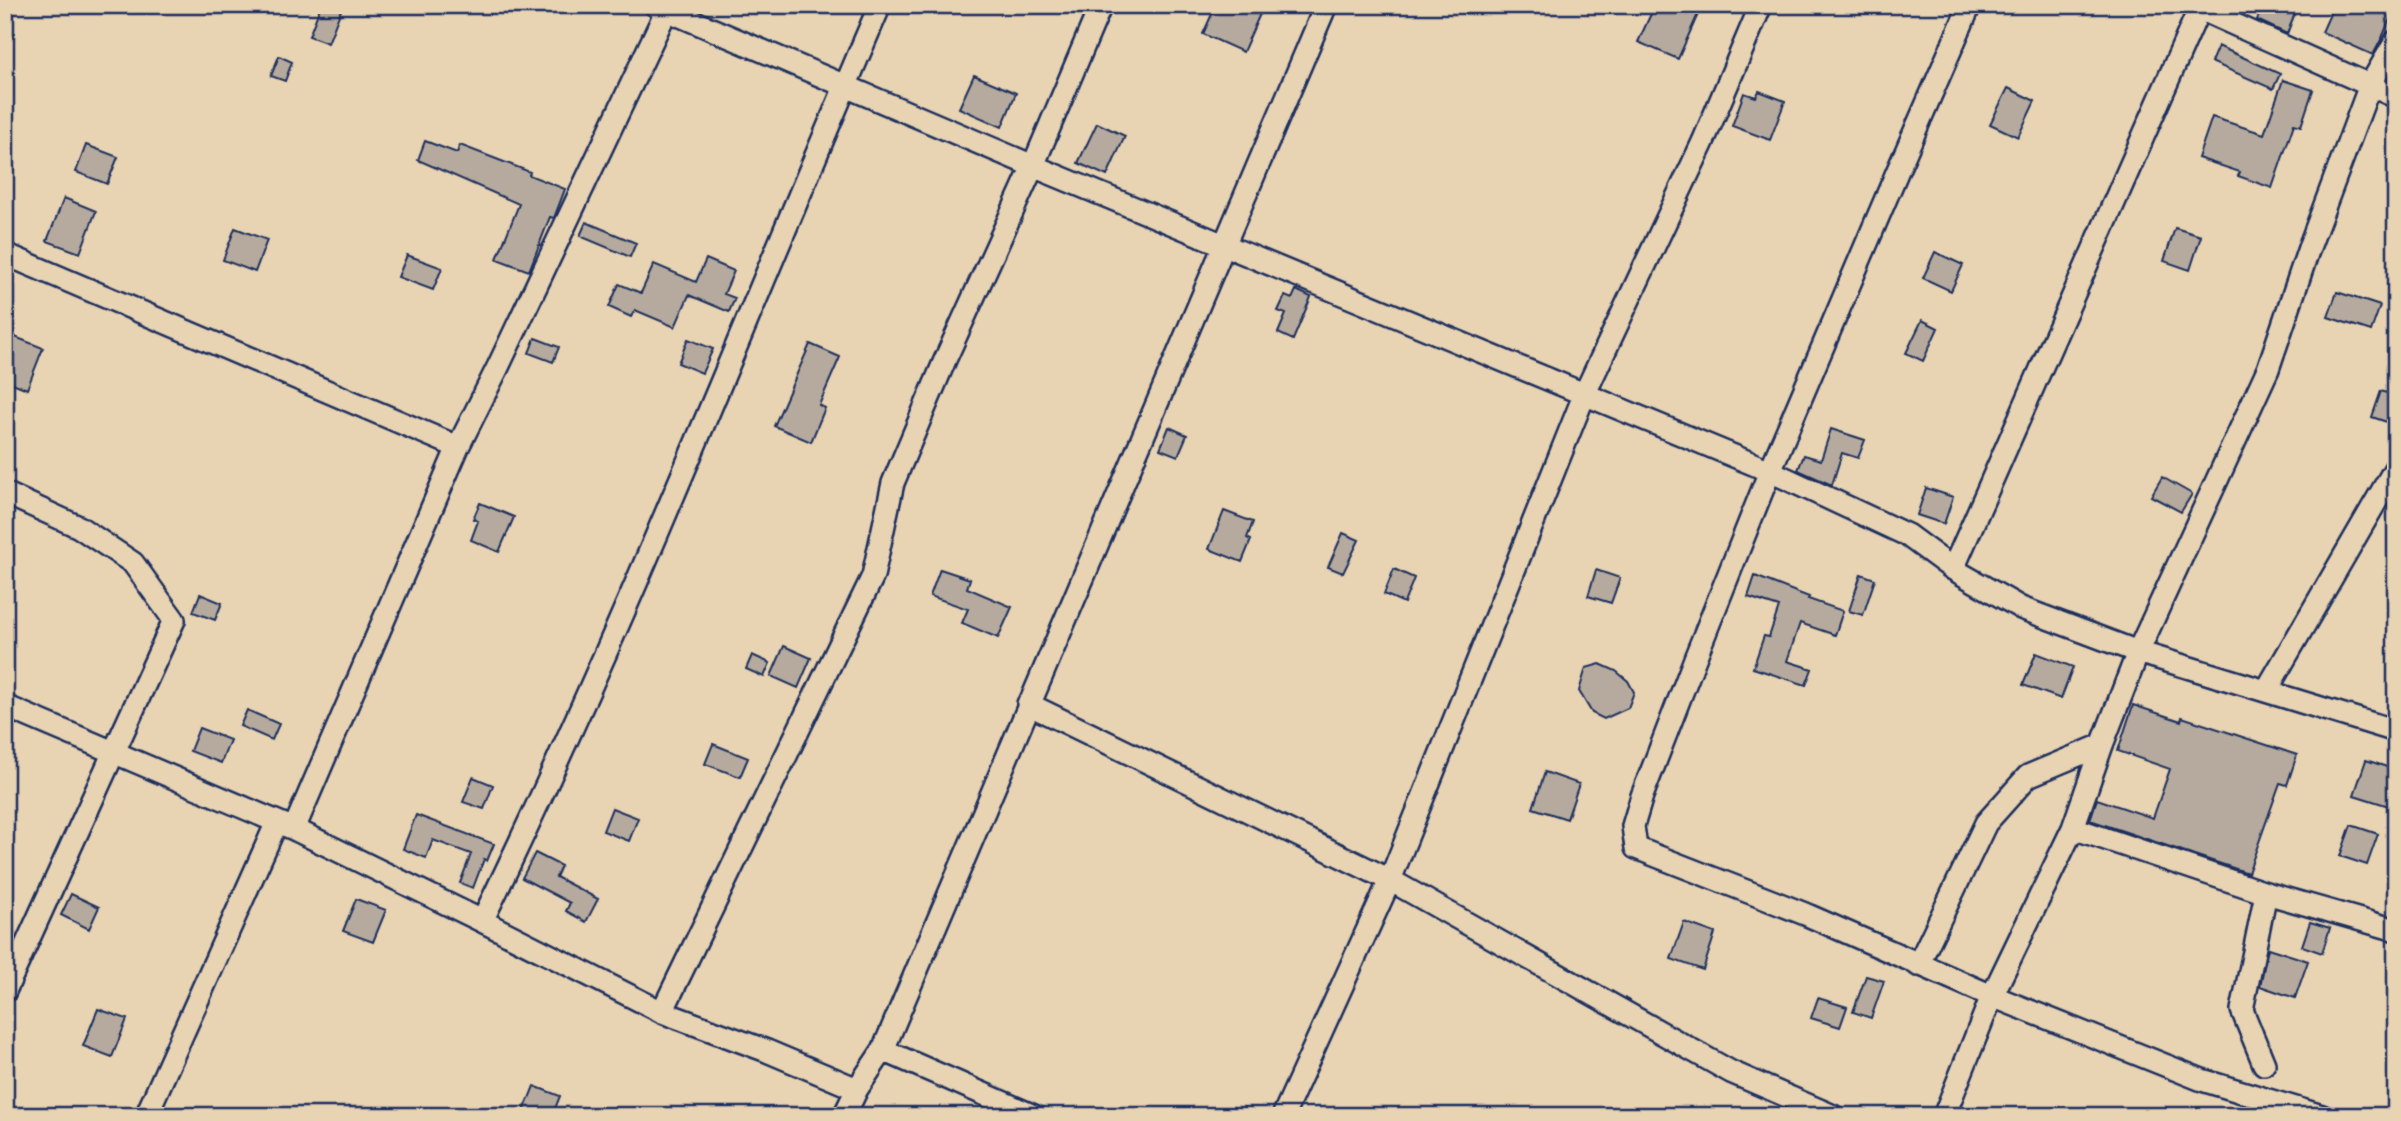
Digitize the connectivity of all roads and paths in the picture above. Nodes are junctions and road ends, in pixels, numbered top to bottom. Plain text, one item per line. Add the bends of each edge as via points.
1 (880, 5) edge
2 (1101, 5) edge
3 (1326, 5) edge
4 (1761, 5) edge
5 (1970, 5) edge
6 (2197, 6) edge
7 (664, 7) edge
8 (2396, 41) edge
9 (2370, 85) junction
10 (845, 87) junction
11 (2396, 97) edge
12 (1033, 166) junction
13 (1225, 245) junction
14 (5, 254) edge
15 (1585, 393) junction
16 (458, 447) junction
17 (2396, 467) edge
18 (1770, 471) junction
19 (5, 493) edge
20 (1953, 569) junction
21 (2138, 652) junction
22 (2266, 691) junction
23 (1028, 704) junction
24 (5, 706) edge
25 (2396, 731) edge
26 (2102, 745) junction
27 (114, 754) junction
28 (286, 825) junction
29 (2073, 828) junction
30 (1390, 880) junction
31 (2266, 892) junction
32 (482, 921) junction
33 (2396, 930) edge
34 (1918, 965) junction
35 (5, 991) edge
36 (1992, 996) junction
37 (662, 1013) junction
38 (883, 1050) junction
39 (2264, 1064) dead end
40 (858, 1089) junction
41 (146, 1116) edge
42 (844, 1116) edge
43 (1034, 1116) edge
44 (1283, 1116) edge
45 (1833, 1116) edge
46 (1944, 1116) edge
47 (2322, 1116) edge

1 - 10 street
2 - 12 street
3 - 13 street
4 - 15 street via 1703,142
5 - 18 street
6 - 9 street
6 - 20 street
7 - 10 street
7 - 16 street
8 - 9 street
9 - 11 street
9 - 21 street via 2268,369
10 - 12 street
10 - 32 street via 542,797
12 - 13 street
12 - 37 street via 893,483 873,576
13 - 15 street
13 - 23 street
14 - 16 street
15 - 18 street
15 - 30 street
16 - 28 street
17 - 22 street
18 - 20 street via 1907,535
18 - 34 street via 1642,796 1633,826 1636,848 1805,914
19 - 27 street via 79,527 133,563 174,620
20 - 21 street via 2021,608
21 - 22 street
21 - 26 street
22 - 25 street
23 - 30 street
23 - 38 street
24 - 27 street
26 - 29 street
26 - 34 street via 2028,776 1986,824
27 - 28 street
27 - 35 street
28 - 32 street
28 - 41 street
29 - 31 street
29 - 36 street
30 - 44 street
30 - 45 street via 1731,1072
31 - 33 street
31 - 39 street via 2242,1010
32 - 37 street
34 - 36 street
36 - 46 street
36 - 47 street via 2202,1080
37 - 40 street
38 - 40 street
38 - 43 street
40 - 42 street

